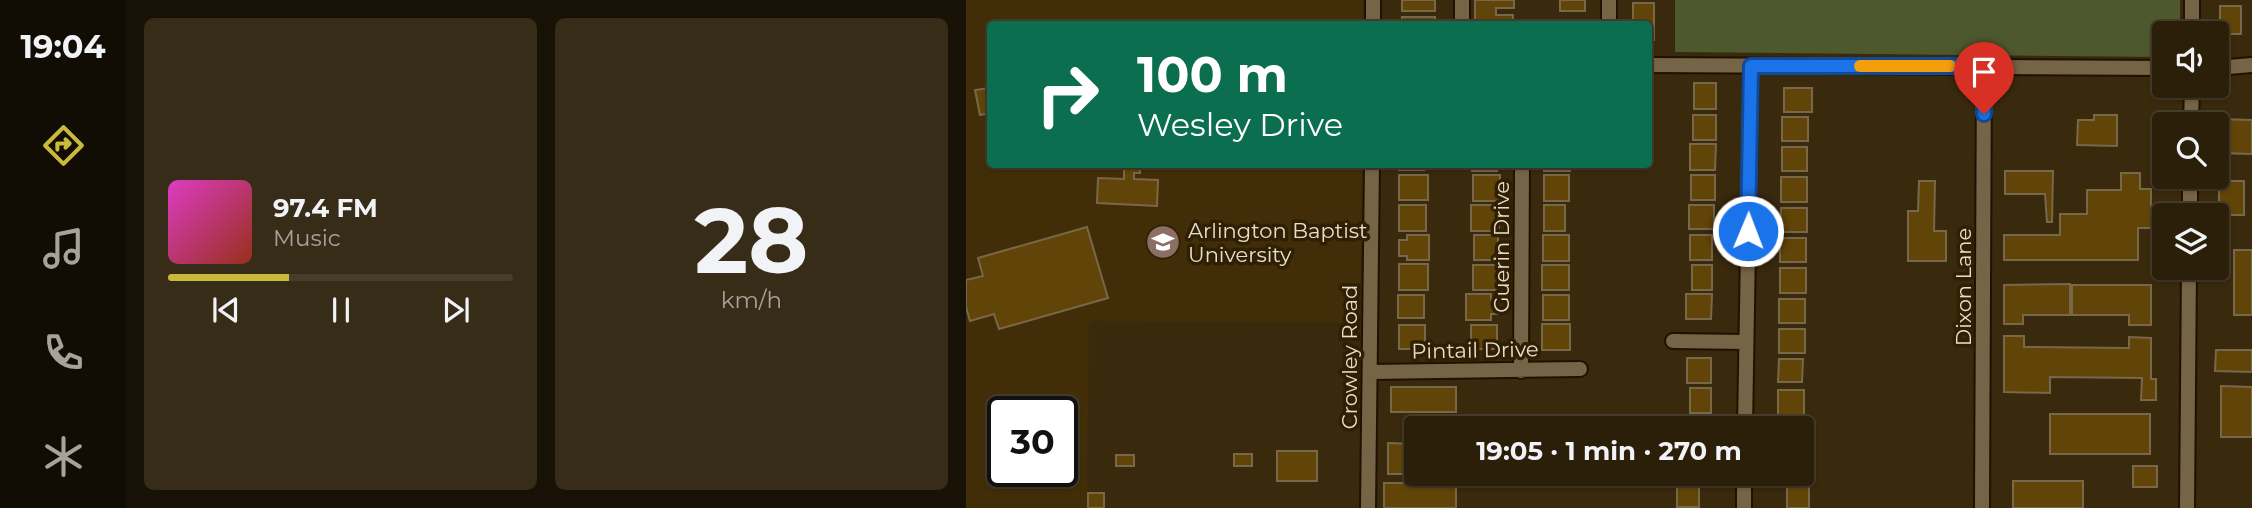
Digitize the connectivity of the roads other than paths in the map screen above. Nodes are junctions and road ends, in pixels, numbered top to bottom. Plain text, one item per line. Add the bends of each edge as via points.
1 (1373, 0) edge
2 (1462, 0) edge
3 (1609, 0) edge
4 (2192, 0) edge
5 (1373, 21) edge
6 (1462, 21) edge
7 (1609, 21) edge
8 (2192, 21) edge
9 (1652, 65) edge
10 (2252, 65) edge
11 (1751, 66) junction
12 (1984, 66) junction
13 (2229, 67) edge
14 (2152, 68) edge
15 (1371, 168) edge
16 (1522, 168) edge
17 (2189, 280) edge
18 (1673, 341) dead end
19 (1746, 342) junction
20 (1580, 369) dead end
21 (1521, 371) junction
22 (1370, 372) junction
23 (1745, 416) edge
24 (1744, 486) edge
25 (1368, 508) edge
26 (1744, 508) edge
27 (1982, 508) edge
28 (2187, 508) edge

1 - 5 street
2 - 6 street
3 - 7 street
4 - 8 street
9 - 11 street
10 - 13 street
11 - 12 street
11 - 19 street
12 - 14 street
12 - 27 street, Dixon Lane
15 - 22 street, Crowley Road
16 - 21 street, Guerin Drive
17 - 28 street
18 - 19 street
19 - 23 street
20 - 21 street, Pintail Drive
21 - 22 street, Pintail Drive
22 - 25 street, Crowley Road
24 - 26 street

